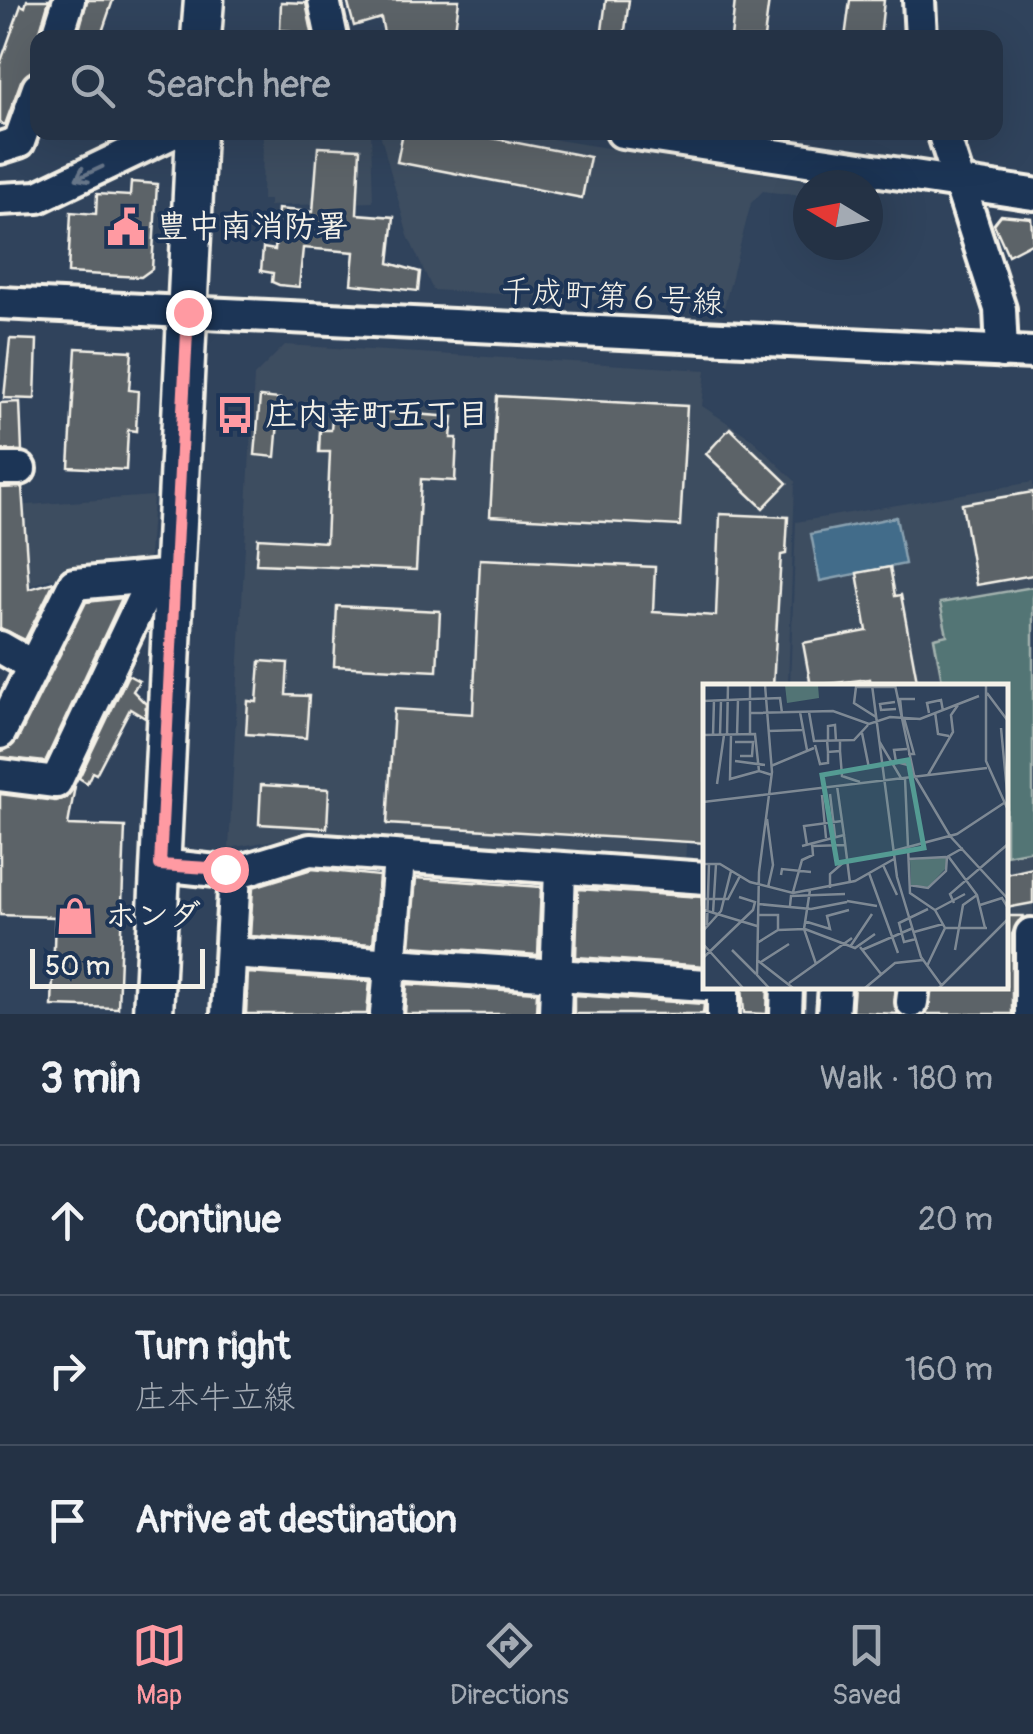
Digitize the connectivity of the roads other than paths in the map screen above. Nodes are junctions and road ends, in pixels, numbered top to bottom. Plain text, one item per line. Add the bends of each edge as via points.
1 (69, 0) edge
2 (204, 0) edge
3 (324, 0) edge
4 (919, 0) edge
5 (60, 30) edge
6 (202, 30) edge
7 (330, 30) edge
8 (921, 30) edge
9 (30, 112) edge
10 (157, 140) edge
11 (196, 140) edge
12 (673, 140) edge
13 (947, 140) edge
14 (0, 148) edge
15 (961, 185) junction
16 (1033, 194) edge
17 (0, 199) edge
18 (0, 303) edge
19 (188, 312) junction
20 (1002, 352) junction
21 (1033, 354) edge
22 (174, 585) junction
23 (0, 648) edge
24 (32, 666) junction
25 (0, 733) edge
26 (0, 775) edge
27 (400, 859) junction
28 (160, 865) junction
29 (560, 869) junction
30 (236, 873) junction
31 (703, 878) edge
32 (1023, 934) edge
33 (231, 953) junction
34 (390, 963) junction
35 (558, 975) junction
36 (703, 985) edge
37 (724, 989) edge
38 (787, 989) edge
39 (834, 989) edge
40 (153, 1014) edge
41 (227, 1014) edge
42 (386, 1014) edge
43 (556, 1014) edge
44 (723, 1014) edge
45 (786, 1014) edge
46 (833, 1014) edge
47 (1031, 1014) edge

1 - 5 street
2 - 6 main road
3 - 7 street
4 - 8 street
9 - 14 street via 20,142
10 -> 17 street via 38,196
11 - 19 main road
12 - 15 street
13 - 15 street
15 - 16 street
15 - 20 street via 1000,308
18 - 19 street, 千成町第６号線
19 - 20 street, 千成町第６号線
19 - 22 main road
20 - 21 street, 千成町第６号線
22 - 24 street via 74,584
22 - 26 street via 144,596 56,782
22 - 28 main road
23 - 24 street
24 - 25 street
27 - 29 street
27 - 30 street via 310,850
27 - 34 street
28 - 30 street
28 - 40 main road
29 - 31 street
29 - 35 street
30 - 33 street
32 - 47 street
33 - 34 street
33 - 41 street
34 - 35 street
34 - 42 street
35 - 36 street
35 - 43 street
37 - 44 street
38 - 45 street
39 - 46 street

